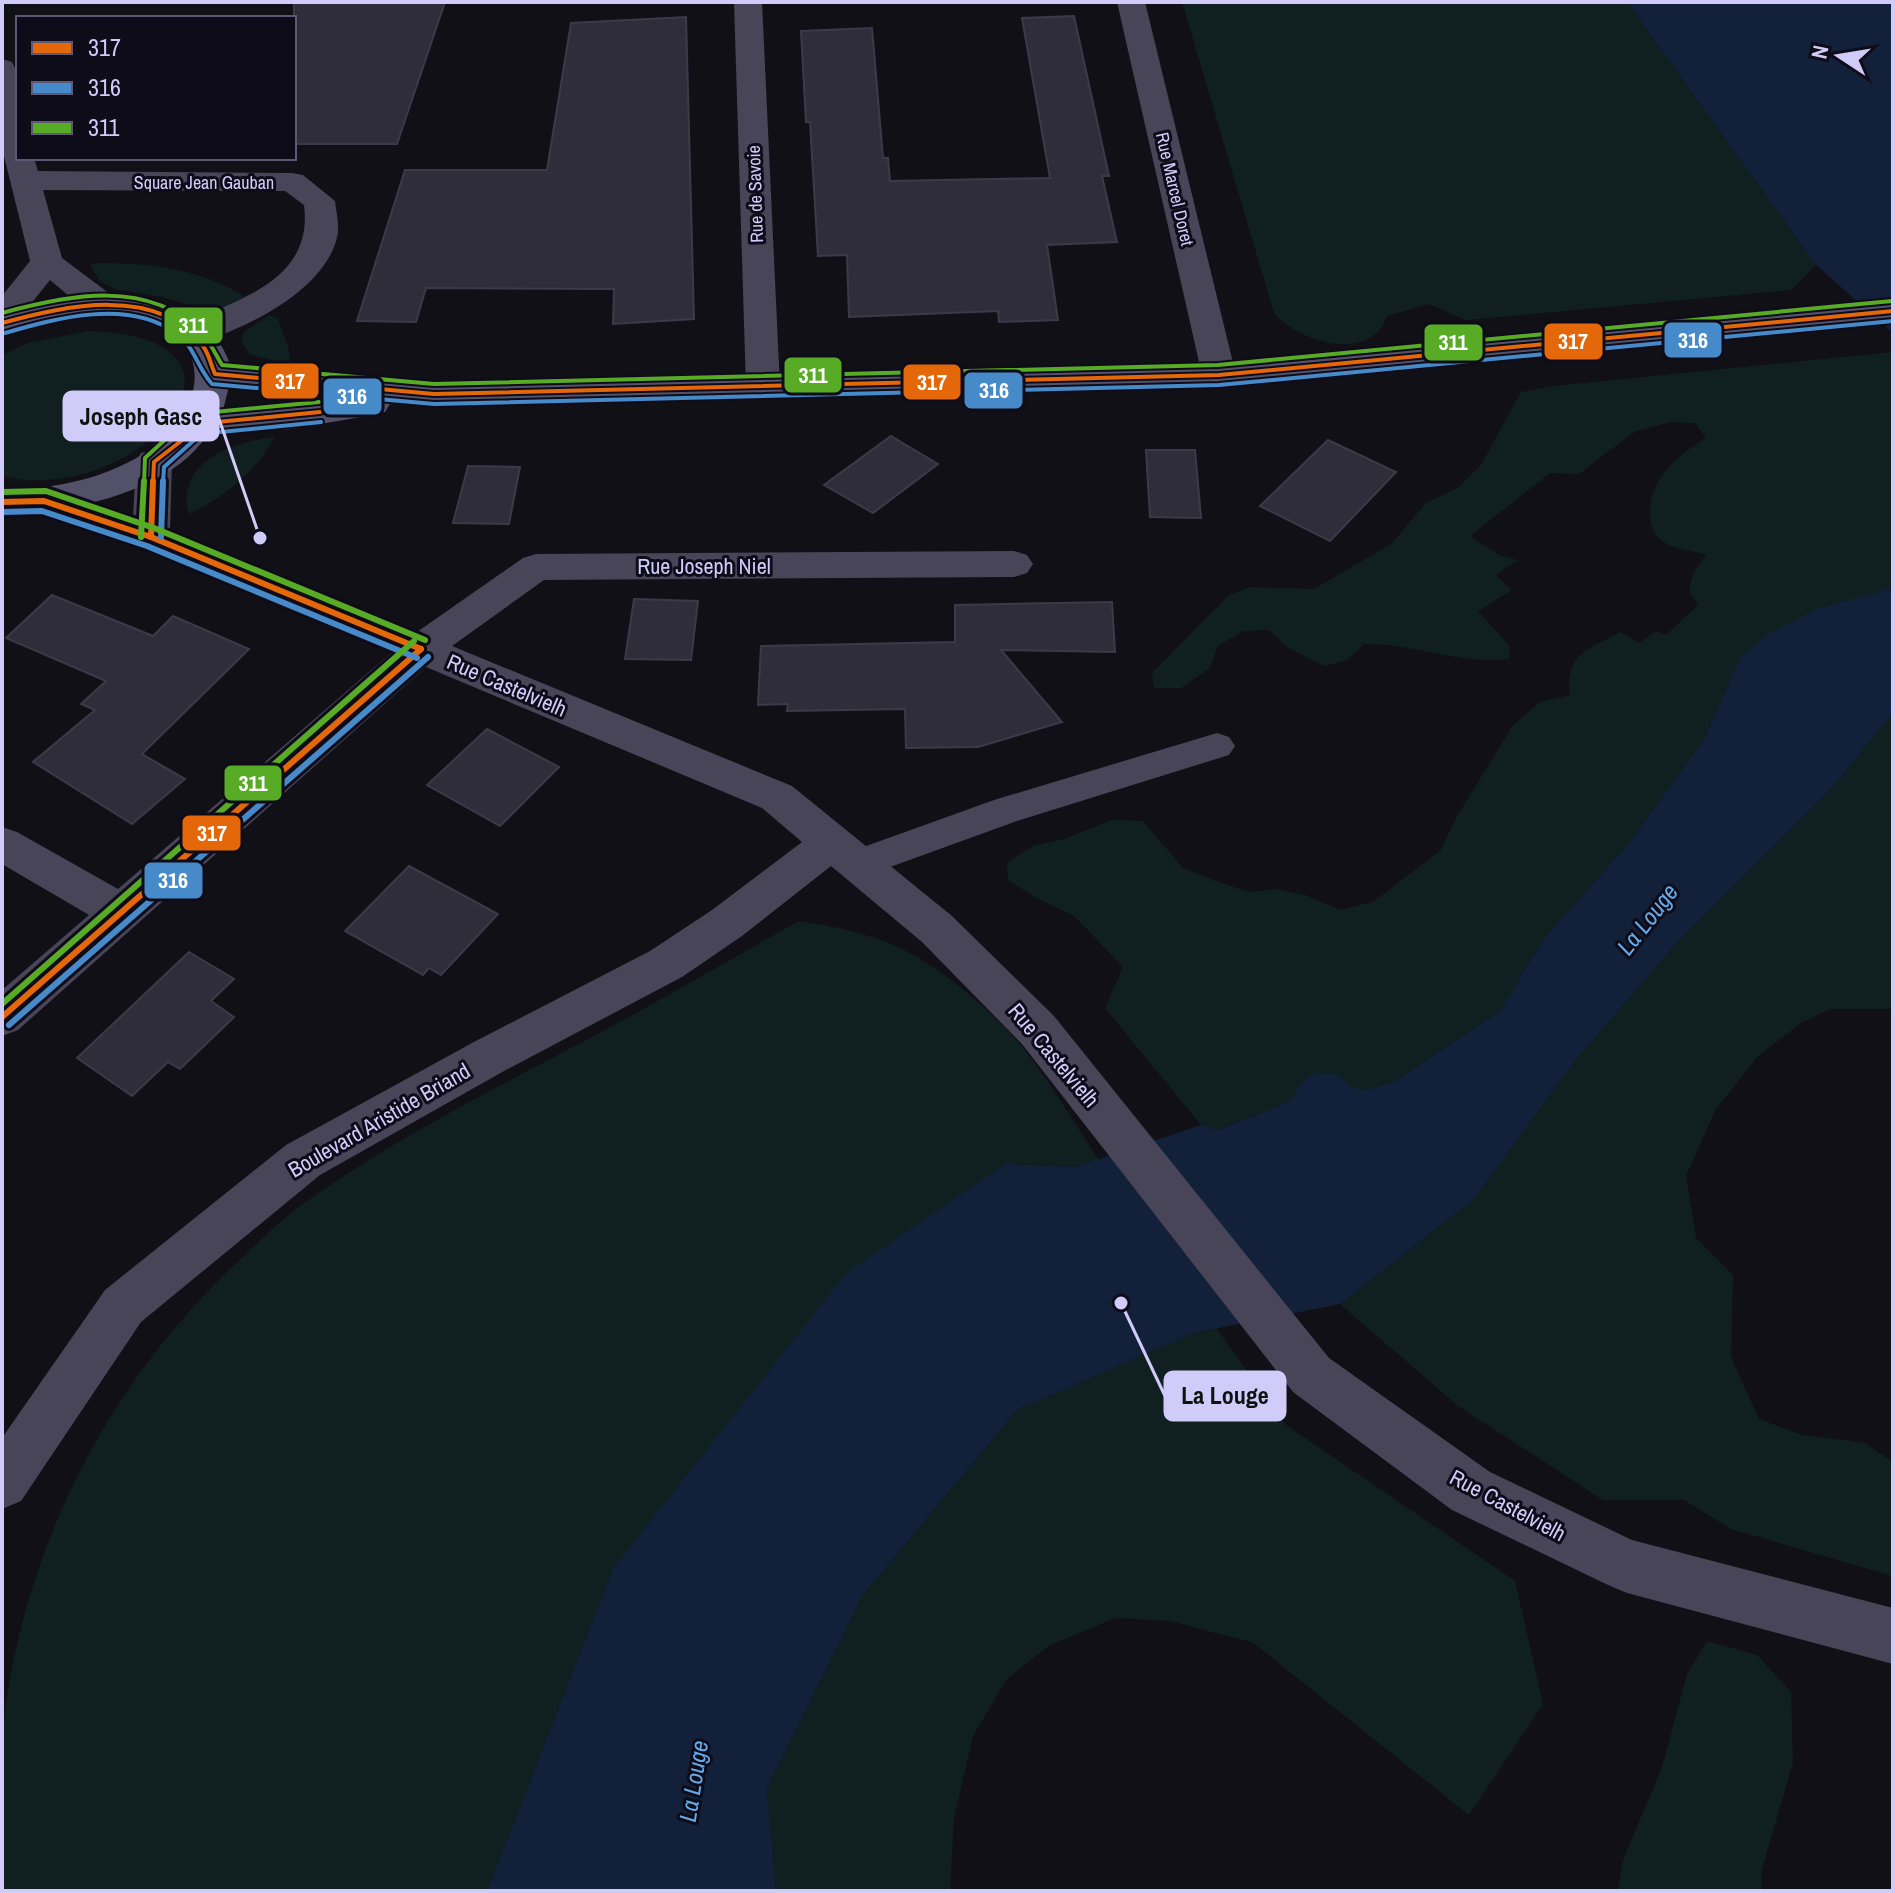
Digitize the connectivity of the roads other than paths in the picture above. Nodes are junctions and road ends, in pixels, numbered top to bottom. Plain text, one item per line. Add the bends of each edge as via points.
1 (748, 2) edge
2 (1131, 2) edge
3 (2, 68) edge
4 (16, 142) edge
5 (20, 163) edge
6 (47, 262) junction
7 (102, 304) junction
8 (1893, 311) edge
9 (2, 321) edge
10 (193, 333) junction
11 (215, 374) junction
12 (1219, 375) junction
13 (763, 387) junction
14 (434, 394) junction
15 (196, 424) junction
16 (154, 462) junction
17 (44, 501) junction
18 (2, 502) edge
19 (151, 537) junction
20 (1014, 564) dead end
21 (421, 649) junction
22 (1217, 746) dead end
23 (2, 844) edge
24 (844, 854) junction
25 (121, 912) junction
26 (2, 1017) edge
27 (2, 1483) edge
28 (1893, 1636) edge

1 - 13 street, Rue de Savoie
2 - 12 street, Rue Marcel Doret
3 - 4 street
5 - 6 street
5 - 10 street, Square Jean Gauban via 292,182 319,201 322,234 306,270 282,289
6 - 7 street
6 - 9 street
7 - 9 street
7 - 10 street via 164,315
8 - 12 street
10 - 11 street via 205,345
11 - 14 street
11 - 15 street via 207,407
12 - 13 street
13 - 14 street
14 - 15 street via 291,417
15 - 16 street
16 - 17 street via 83,494
16 - 19 street
17 - 18 street
17 - 19 street, Rue Castelvielh
19 - 21 street, Rue Castelvielh
20 - 21 street, Rue Joseph Niel via 536,567
21 - 24 street, Rue Castelvielh via 777,797
21 - 25 street, Rue Joseph Niel
22 - 24 lane
23 - 25 street
24 - 27 street, Boulevard Aristide Briand via 666,964 303,1160 123,1306
24 - 28 street, Rue Castelvielh via 937,929 1038,1030 1311,1375 1471,1491 1627,1566
25 - 26 street, Rue Joseph Niel

